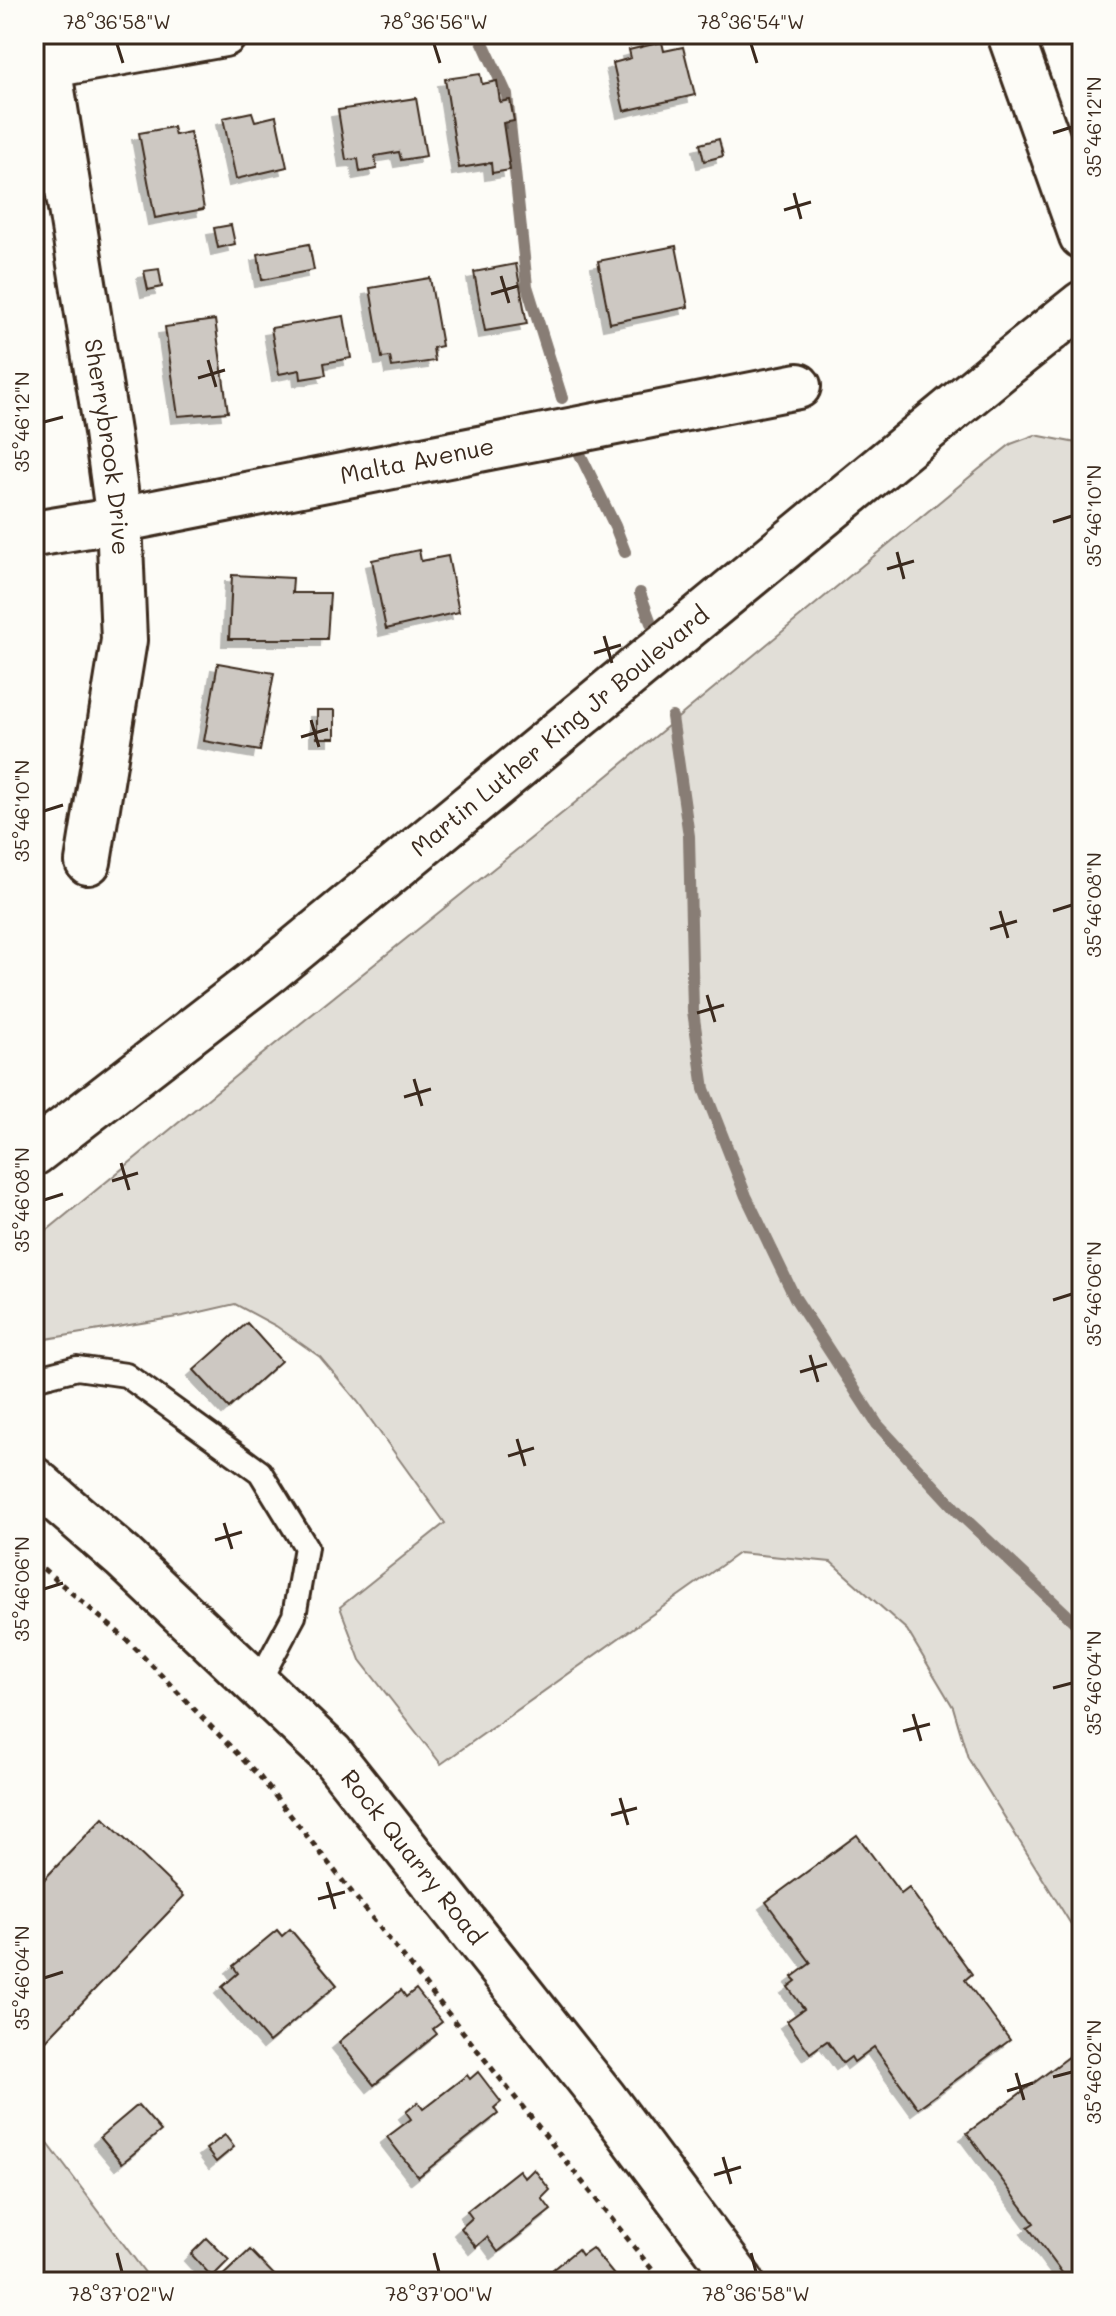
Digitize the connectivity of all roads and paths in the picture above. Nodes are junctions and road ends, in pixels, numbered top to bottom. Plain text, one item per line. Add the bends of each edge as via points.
1 (224, 34) edge
2 (1010, 34) edge
3 (42, 56) edge
4 (1082, 236) edge
5 (1082, 304) edge
6 (798, 386) dead end
7 (119, 520) junction
8 (34, 534) edge
9 (88, 862) dead end
10 (34, 1153) edge
11 (34, 1379) edge
12 (34, 1480) edge
13 (34, 1561) edge
14 (257, 1685) junction
15 (662, 2282) edge
16 (741, 2282) edge

1 - 3 main road
2 - 4 main road
3 - 7 main road, Sherrybrook Drive
5 - 10 main road, Martin Luther King Jr Boulevard via 272,969
6 - 7 main road, Malta Avenue
7 - 8 main road, Malta Avenue
7 - 9 main road, Sherrybrook Drive via 124,640
11 - 14 lane via 77,1368 126,1375 260,1472 306,1547 294,1616
12 - 14 main road, Rock Quarry Road
13 - 15 path via 126,1639 260,1777
14 - 16 main road, Rock Quarry Road via 331,1754 603,2097

